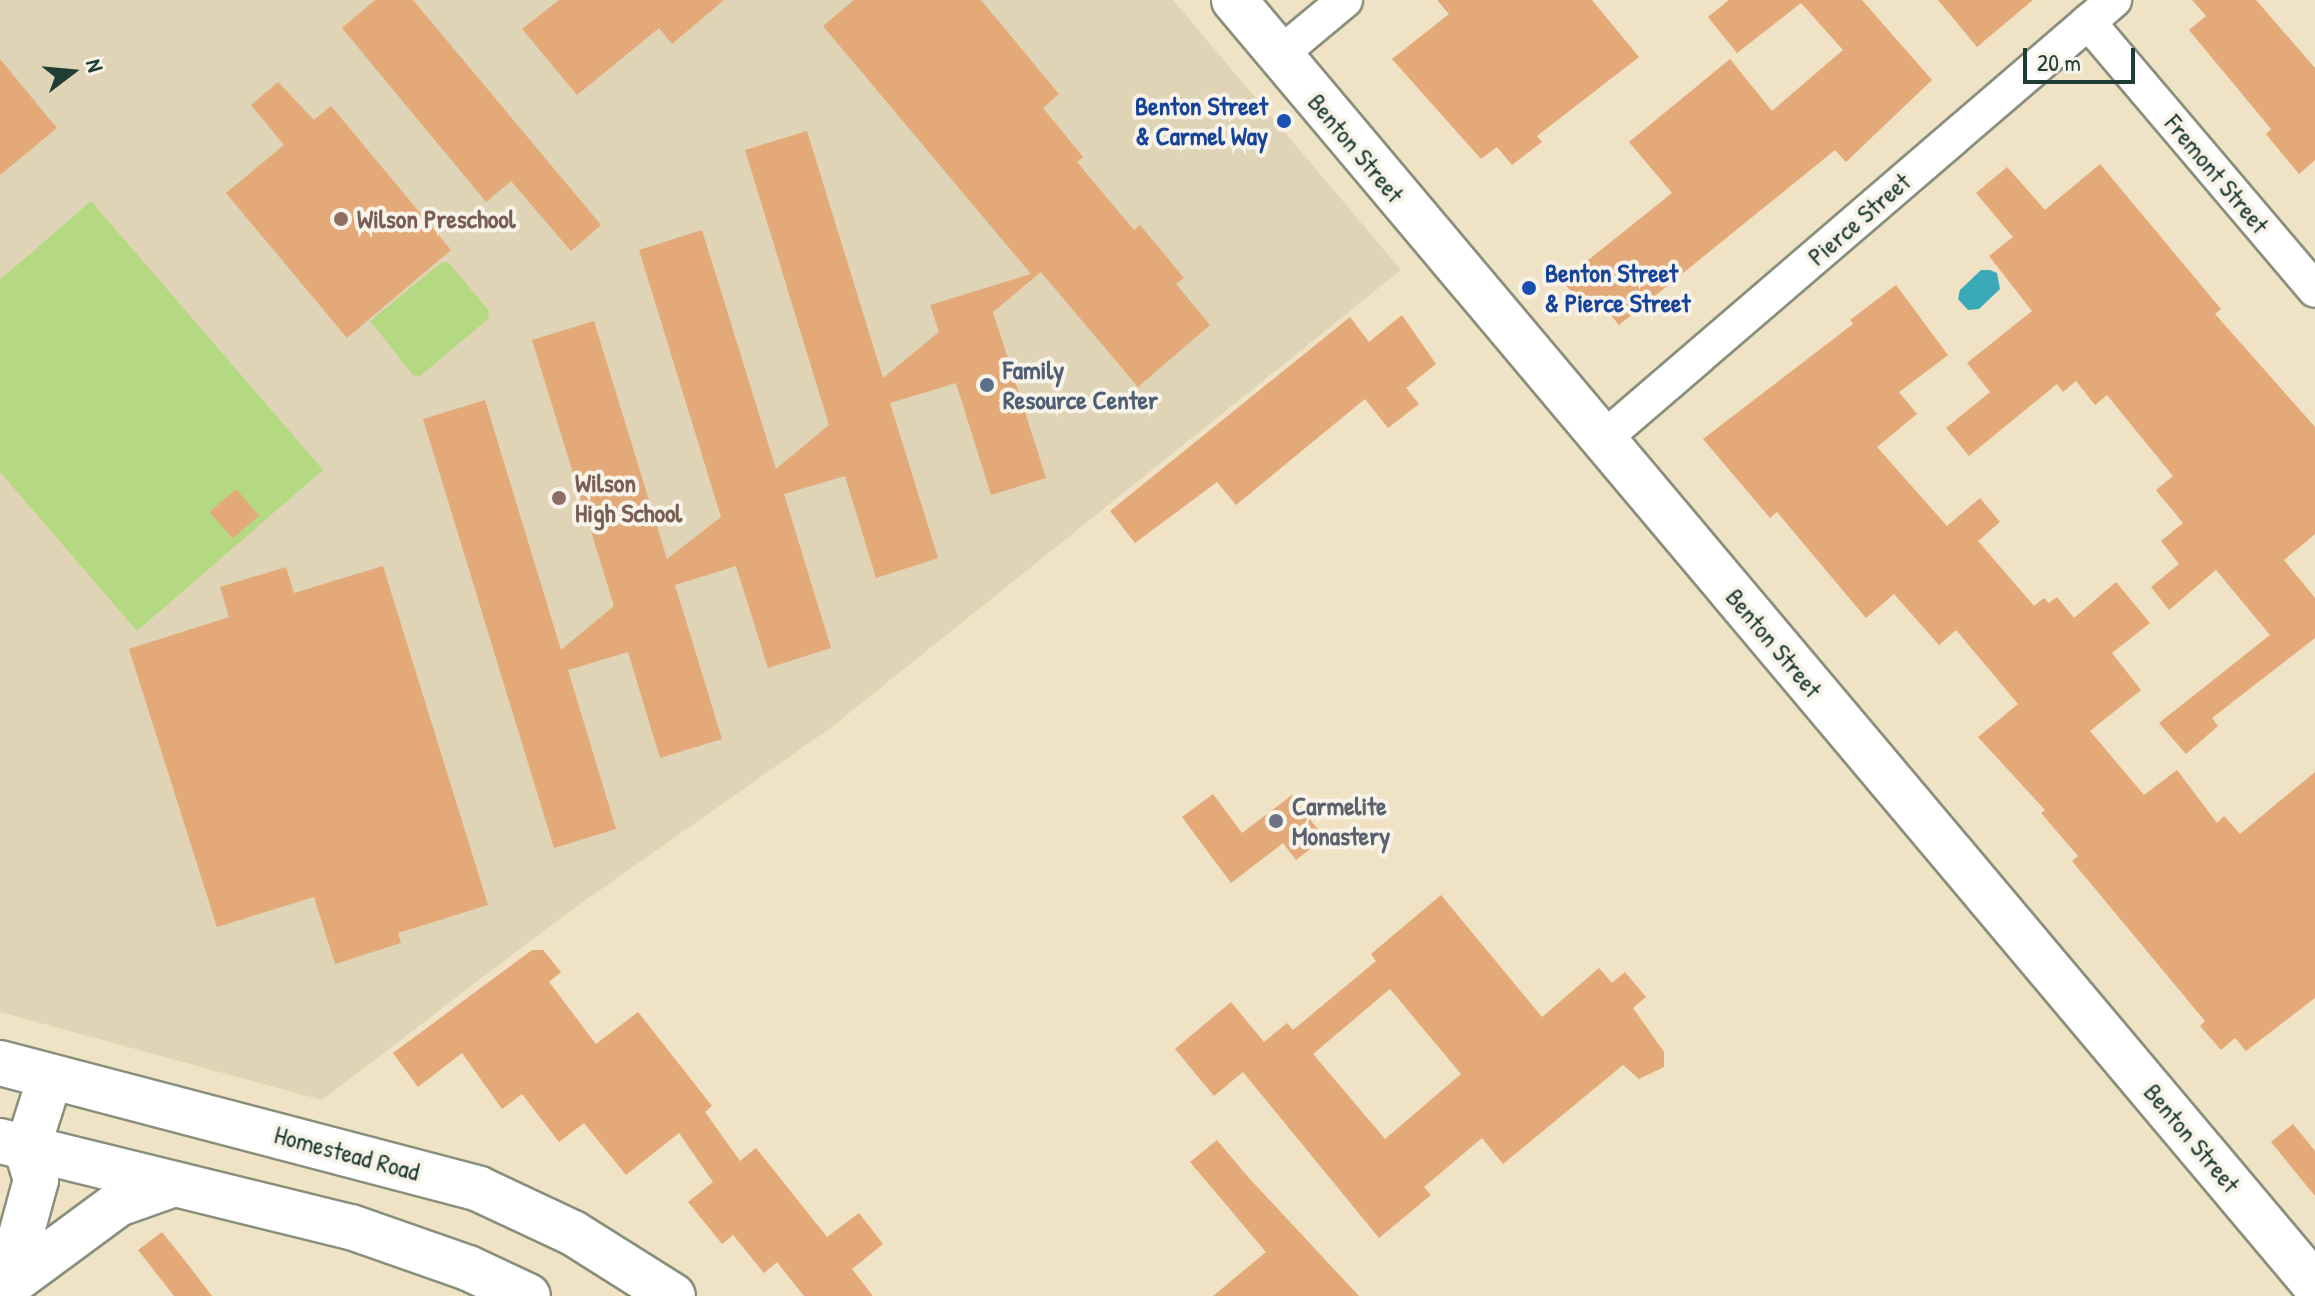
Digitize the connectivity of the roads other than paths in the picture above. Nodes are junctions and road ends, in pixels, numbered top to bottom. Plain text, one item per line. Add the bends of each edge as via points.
1 (1234, 0) edge
2 (1345, 0) edge
3 (2114, 0) edge
4 (2088, 22) junction
5 (1279, 55) junction
6 (2315, 290) edge
7 (1603, 439) junction
8 (0, 1063) edge
9 (50, 1078) junction
10 (9, 1152) edge
11 (172, 1185) junction
12 (2315, 1285) edge
13 (3, 1289) edge
14 (524, 1295) edge
15 (673, 1296) edge

1 - 5 main road, Benton Street
2 - 5 street
3 - 4 street, Pierce Street
4 - 6 street, Fremont Street
4 - 7 street, Pierce Street
5 - 7 main road, Benton Street
7 - 12 main road, Benton Street
8 - 9 main road, Homestead Road
9 - 10 main road
9 - 15 main road, Homestead Road via 479,1189 573,1233
10 - 11 main road
10 - 13 main road via 36,1180
11 - 13 main road via 118,1204
11 - 14 main road via 351,1227 468,1268

